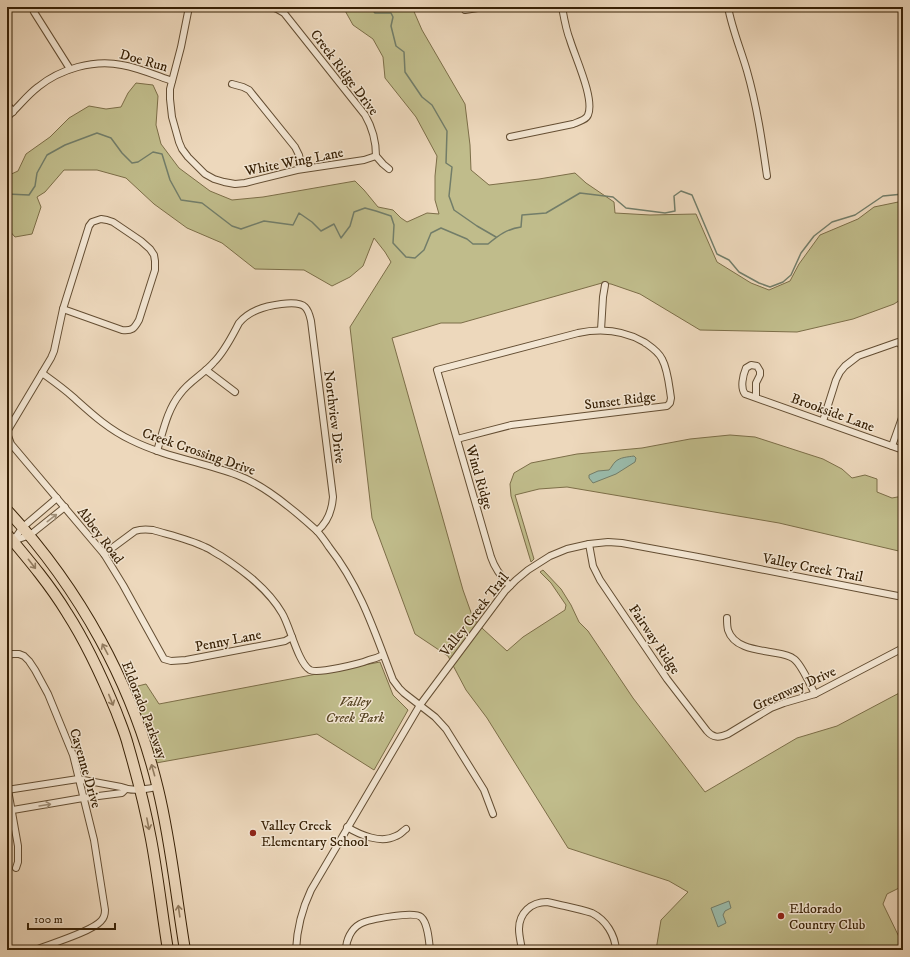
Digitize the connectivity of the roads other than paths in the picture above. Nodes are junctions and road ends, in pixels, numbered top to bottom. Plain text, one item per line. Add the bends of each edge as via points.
1 (32, 7) edge
2 (189, 7) edge
3 (271, 7) edge
4 (484, 7) edge
5 (562, 7) edge
6 (728, 7) edge
7 (466, 10) dead end
8 (70, 69) junction
9 (172, 81) junction
10 (232, 84) dead end
11 (7, 104) edge
12 (13, 112) junction
13 (7, 117) edge
14 (510, 137) dead end
15 (376, 156) junction
16 (302, 169) junction
17 (389, 169) dead end
18 (767, 176) dead end
19 (605, 285) dead end
20 (63, 309) junction
21 (601, 330) junction
22 (900, 341) edge
23 (903, 348) edge
24 (206, 370) junction
25 (437, 370) joint
26 (42, 373) junction
27 (235, 392) dead end
28 (756, 397) junction
29 (903, 415) edge
30 (822, 421) junction
31 (8, 430) edge
32 (457, 439) junction
33 (892, 446) junction
34 (903, 450) edge
35 (157, 451) junction
36 (57, 498) junction
37 (65, 507) junction
38 (7, 510) edge
39 (22, 527) junction
40 (317, 532) junction
41 (30, 535) junction
42 (9, 540) edge
43 (589, 544) junction
44 (104, 554) junction
45 (510, 586) junction
46 (903, 597) edge
47 (727, 618) dead end
48 (292, 637) junction
49 (903, 648) edge
50 (7, 655) edge
51 (383, 655) junction
52 (168, 660) joint
53 (814, 694) junction
54 (420, 705) junction
55 (716, 738) joint
56 (78, 779) junction
57 (158, 787) junction
58 (126, 789) junction
59 (140, 789) junction
60 (7, 790) edge
61 (83, 798) junction
62 (9, 811) edge
63 (493, 814) dead end
64 (347, 827) junction
65 (406, 829) dead end
66 (16, 868) dead end
67 (35, 950) edge
68 (168, 950) edge
69 (185, 950) edge
70 (296, 950) edge
71 (346, 950) edge
72 (430, 950) edge
73 (522, 950) edge
74 (616, 950) edge

1 - 8 street
2 - 9 street, White Wing Lane
3 - 15 street, Creek Ridge Drive via 284,13 365,115 372,130
4 - 7 street
5 - 14 street via 569,39 587,92 590,110 588,117 573,124
6 - 18 street via 755,101
8 - 9 street, Doe Run via 113,64
8 - 12 street, Doe Run via 38,87
9 - 16 street, White Wing Lane via 172,117 179,142 188,157 206,174 214,179 235,184
10 - 16 street via 243,87 256,98 295,147
11 - 12 street
12 - 13 street, Doe Run
15 - 16 street, White Wing Lane
15 - 17 street
19 - 21 street
20 - 20 street via 92,222 101,219 113,222 141,241 154,255 155,270 139,320 131,330 122,330
20 - 26 street via 54,351
21 - 25 street, Sunset Ridge via 583,332
21 - 32 street, Sunset Ridge via 633,336 657,352 666,371 671,398 669,405 512,425
22 - 23 street
22 - 30 street via 858,356 845,366 836,380
24 - 27 street
24 - 35 street via 179,394 166,422
24 - 40 street, Northview Drive via 221,353 243,318 270,306 296,303 305,307 311,321 333,497 328,516
25 - 32 street, Wind Ridge
26 - 31 street
26 - 35 street, Creek Crossing Drive via 109,428
28 - 28 street, Brookside Lane via 745,394 743,390 745,370 753,365 760,371 756,383
28 - 30 street, Brookside Lane
29 - 33 street
30 - 33 street, Brookside Lane
31 - 36 street, Abbey Road via 11,444
32 - 45 street, Wind Ridge via 493,563
33 - 34 street, Brookside Lane
35 - 40 street, Creek Crossing Drive via 248,480 280,500
36 - 37 street, Abbey Road
36 - 39 street
41 -> 37 street
37 - 44 street, Abbey Road
38 - 39 main road, Eldorado Parkway
39 - 41 main road, Eldorado Parkway
39 - 42 street
40 - 51 street, Creek Crossing Drive via 354,583
41 - 42 street
57 -> 41 main road, Eldorado Parkway via 123,685 108,655 67,584
42 -> 59 main road, Eldorado Parkway via 31,563 56,596 89,650 120,721
43 - 45 street, Valley Creek Trail via 567,549 546,558
43 - 46 street, Valley Creek Trail via 614,542 635,545
43 - 55 street, Fairway Ridge via 593,566 600,580 667,678 707,731
44 - 48 street via 140,529 153,530 195,542 250,576 283,614
44 - 52 street, Abbey Road via 161,655
45 - 54 street, Valley Creek Trail
47 - 53 street via 729,632 737,642 750,648 787,655 795,660
48 - 51 street via 304,665 310,670 323,671 369,661
48 - 52 street, Penny Lane via 285,641 212,656
49 - 53 street, Greenway Drive
50 - 56 street, Cayenne Drive via 24,656 35,670 63,729 73,755
51 - 54 street, Creek Crossing Drive via 393,680
53 - 55 street, Greenway Drive via 776,706 728,734
54 - 63 street, Creek Crossing Drive via 451,735 484,790
54 - 64 street, Valley Creek Trail
56 - 58 street
56 - 60 street
56 - 61 street, Cayenne Drive
57 - 59 street
69 -> 57 main road, Eldorado Parkway
58 - 59 street
58 - 61 street via 122,793
59 -> 68 main road, Eldorado Parkway via 151,840
60 - 62 street
62 -> 61 street
61 - 67 street, Cayenne Drive via 94,840 105,914 93,927
62 - 66 street via 18,854
64 - 65 street via 357,833 383,839 396,837
64 - 70 street, Valley Creek Trail via 305,903 298,928
71 - 72 street via 347,939 361,924 390,917 418,915 426,926
73 - 74 street via 519,929 522,915 531,906 545,902 595,915 609,928

